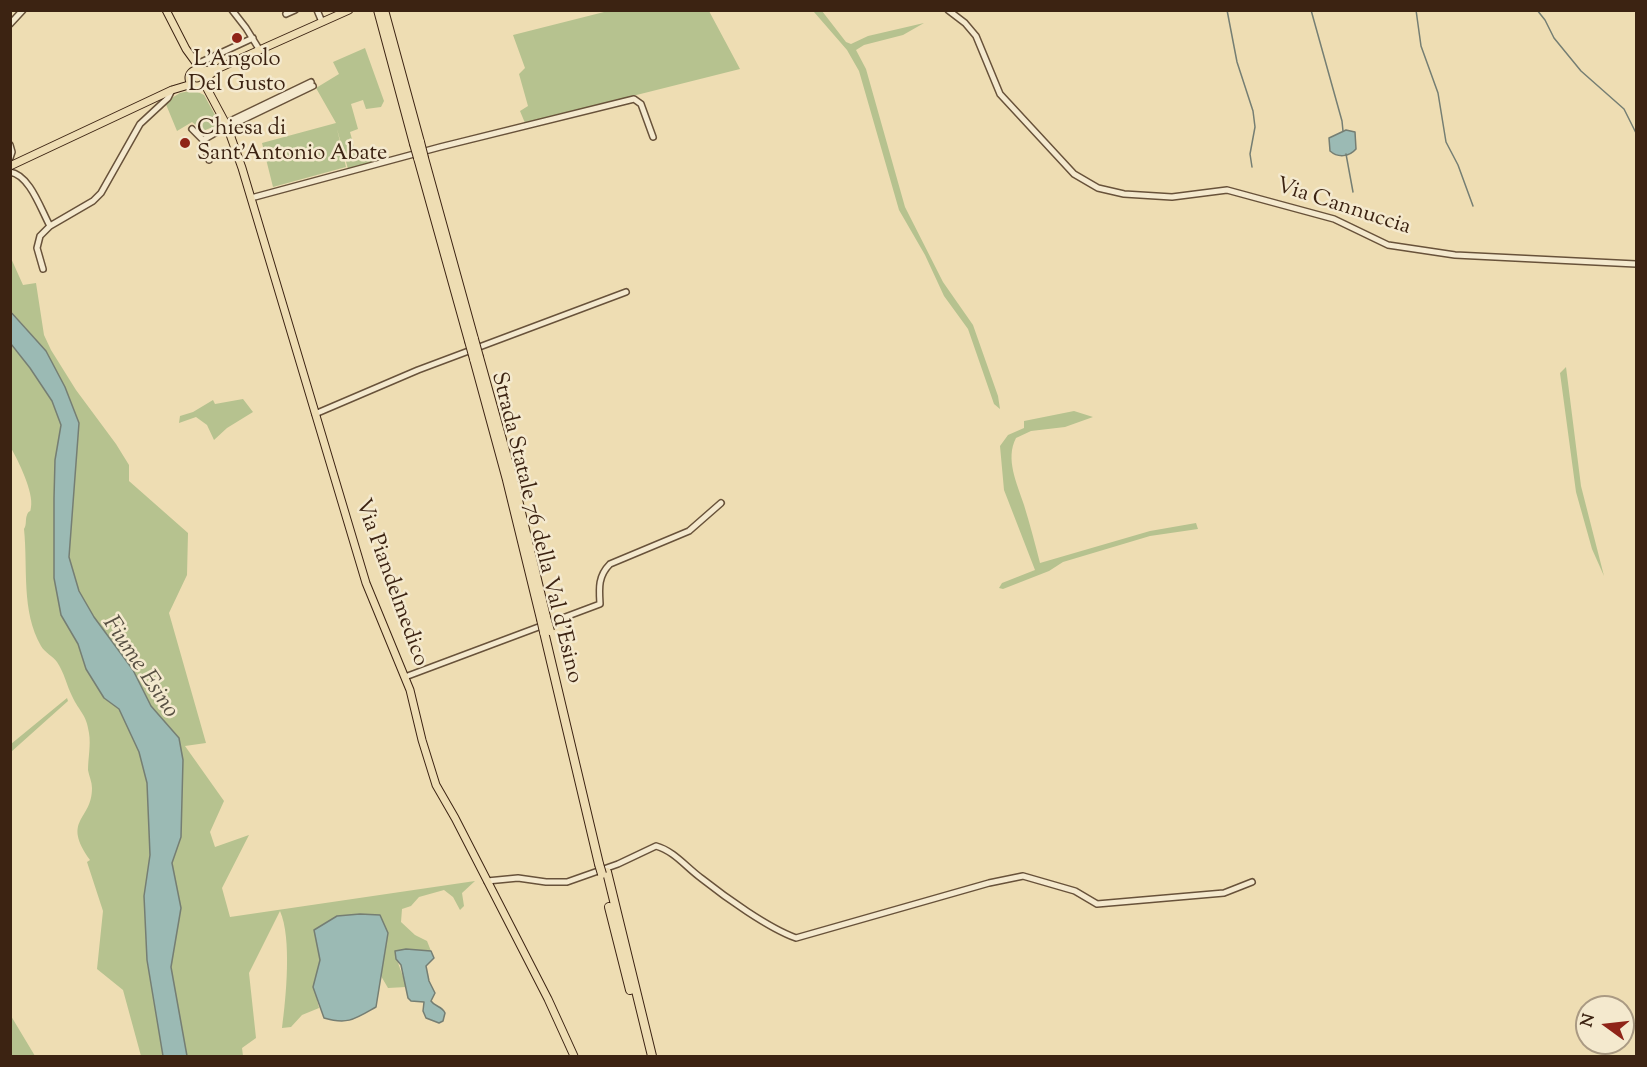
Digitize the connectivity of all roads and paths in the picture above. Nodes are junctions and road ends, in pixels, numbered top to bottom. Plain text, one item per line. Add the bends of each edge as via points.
1 (23, 10) edge
2 (166, 10) edge
3 (232, 10) edge
4 (295, 10) edge
5 (317, 10) edge
6 (948, 10) edge
7 (344, 11) edge
8 (381, 12) edge
9 (286, 14) dead end
10 (322, 22) junction
11 (10, 24) edge
12 (253, 38) junction
13 (259, 49) junction
14 (186, 50) junction
15 (197, 64) junction
16 (217, 69) junction
17 (202, 71) junction
18 (196, 80) junction
19 (312, 84) dead end
20 (172, 90) junction
21 (227, 126) junction
22 (192, 129) dead end
23 (653, 137) dead end
24 (203, 140) junction
25 (10, 145) edge
26 (10, 158) edge
27 (209, 160) dead end
28 (10, 166) edge
29 (10, 172) edge
30 (251, 198) junction
31 (50, 226) junction
32 (1636, 264) edge
33 (43, 269) dead end
34 (626, 292) dead end
35 (315, 414) junction
36 (721, 503) dead end
37 (405, 677) junction
38 (604, 873) junction
39 (487, 880) junction
40 (1252, 882) dead end
41 (574, 1056) edge
42 (646, 1056) edge
43 (652, 1056) edge

1 - 11 street
2 - 14 main road
3 - 12 street
4 - 9 street
5 - 10 street
6 - 32 street, Via Cannuccia via 976,36 1000,94 1074,174 1098,188 1172,197 1227,190 1334,219 1388,245 1455,255
7 - 10 main road
8 - 38 highway, Strada Statale 76 della Val d'Esino, bridge via 513,479
10 - 13 main road
12 - 13 street
12 - 15 street
13 - 16 main road
14 - 15 main road
14 - 18 main road
15 - 17 main road
16 - 17 main road
16 - 18 main road
17 - 18 main road
17 - 18 main road via 195,70
18 - 20 main road
18 - 21 main road, Via Piandelmedico via 216,103
19 - 21 street
20 - 28 main road
20 - 31 street via 140,124 101,193 84,208
21 - 24 street
21 - 30 main road, Via Piandelmedico
22 - 24 street
23 - 30 street via 640,104 634,99
24 - 27 street
25 - 26 street
29 - 31 street via 22,176
30 - 35 main road, Via Piandelmedico
31 - 33 street via 37,241
34 - 35 street via 418,370
35 - 37 main road, Via Piandelmedico via 366,583
36 - 37 street via 689,531 610,564 599,585 600,604
37 - 39 main road, Via Piandelmedico via 436,785
38 - 42 highway, Strada Statale 76 della Val d'Esino
38 - 43 highway, Strada Statale 76 della Val d'Esino
39 - 40 street via 567,882 656,846 667,849 736,903 796,938 1023,876 1075,891 1097,904 1224,893
39 - 41 main road, Via Piandelmedico

